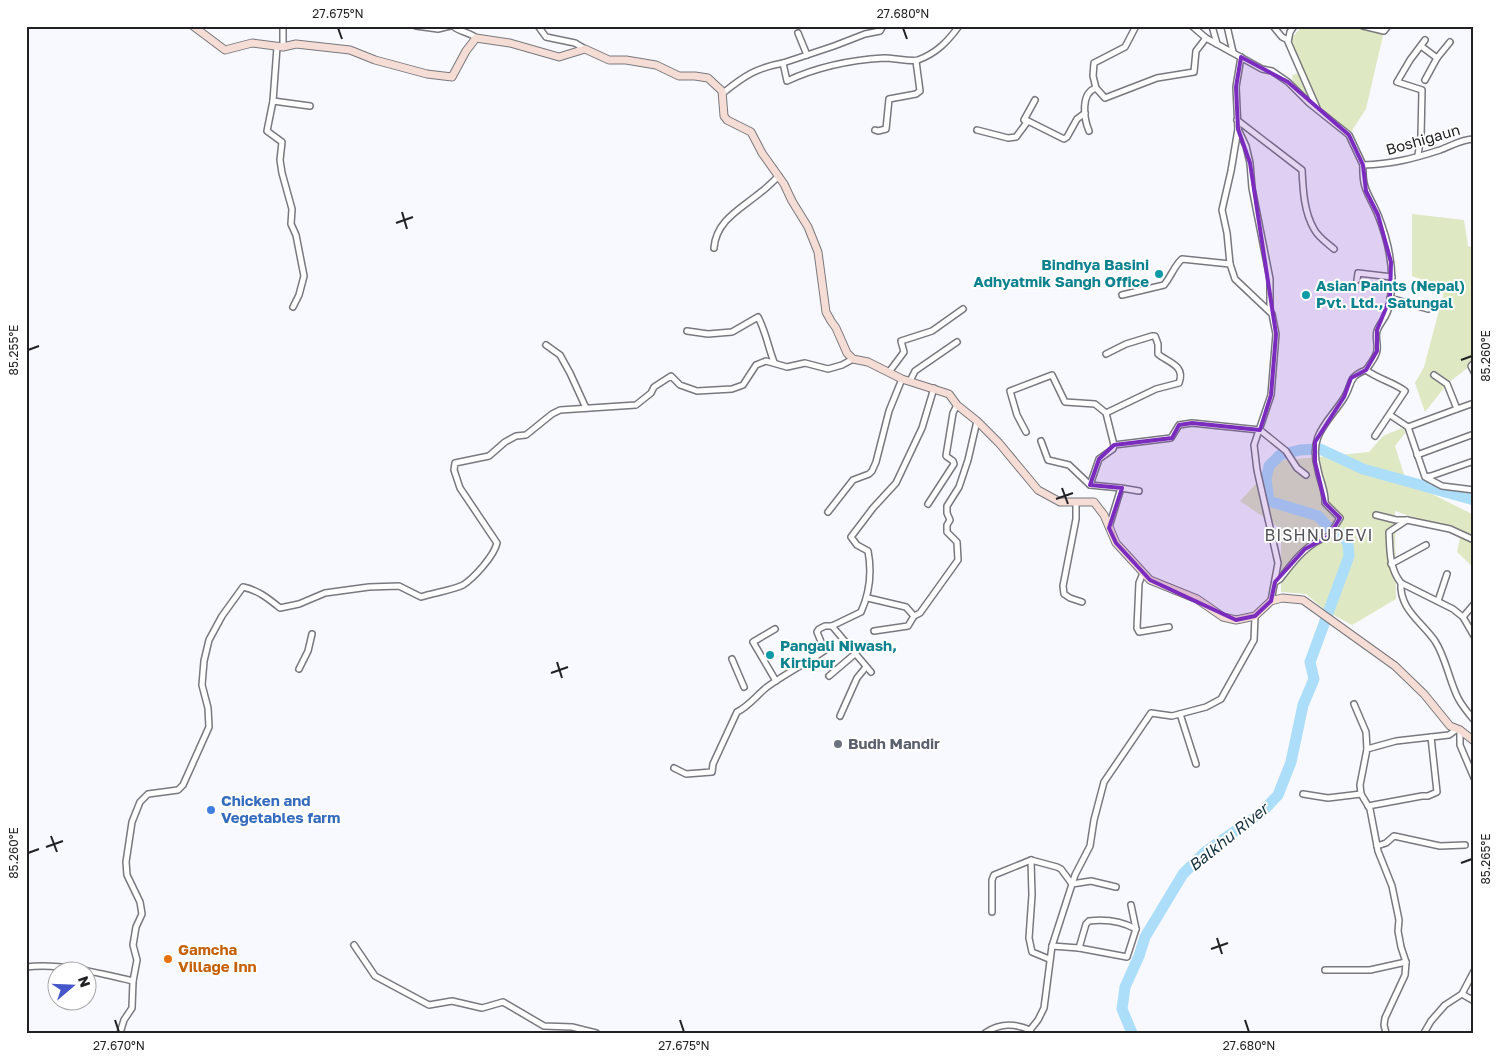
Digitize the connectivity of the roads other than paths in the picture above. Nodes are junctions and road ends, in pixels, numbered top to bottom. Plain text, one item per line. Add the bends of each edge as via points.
1 (193, 26) edge
2 (283, 26) edge
3 (416, 26) edge
4 (451, 26) edge
5 (538, 26) edge
6 (883, 26) edge
7 (959, 26) edge
8 (1136, 26) edge
9 (1192, 26) edge
10 (1212, 26) edge
11 (1227, 26) edge
12 (1273, 26) edge
13 (1294, 26) edge
14 (1363, 26) edge
15 (1388, 26) edge
16 (1371, 27) edge
17 (798, 34) dead end
18 (476, 38) junction
19 (1206, 38) junction
20 (1288, 40) junction
21 (1426, 40) dead end
22 (1450, 42) dead end
23 (1217, 44) junction
24 (1421, 46) junction
25 (280, 47) junction
26 (585, 49) junction
27 (1233, 52) junction
28 (807, 55) junction
29 (1240, 57) junction
30 (1437, 58) junction
31 (916, 61) junction
32 (783, 62) junction
33 (1425, 80) dead end
34 (1096, 88) junction
35 (722, 91) junction
36 (1035, 100) dead end
37 (273, 101) junction
38 (310, 106) dead end
39 (1317, 109) junction
40 (1085, 113) junction
41 (1237, 120) junction
42 (1028, 121) junction
43 (1238, 129) junction
44 (876, 130) dead end
45 (977, 130) dead end
46 (1089, 131) dead end
47 (1474, 139) edge
48 (1418, 155) junction
49 (1362, 165) junction
50 (779, 176) junction
51 (714, 248) dead end
52 (1334, 249) dead end
53 (1230, 264) junction
54 (1392, 277) junction
55 (1357, 280) dead end
56 (1122, 295) dead end
57 (1390, 298) junction
58 (292, 307) dead end
59 (963, 309) dead end
60 (1428, 309) dead end
61 (1270, 312) junction
62 (688, 331) dead end
63 (957, 342) dead end
64 (546, 345) dead end
65 (1106, 354) dead end
66 (853, 359) junction
67 (774, 362) junction
68 (1474, 363) edge
69 (1366, 370) junction
70 (889, 372) junction
71 (1474, 372) edge
72 (1434, 375) dead end
73 (902, 379) junction
74 (910, 381) junction
75 (934, 388) junction
76 (1474, 403) edge
77 (957, 406) junction
78 (586, 408) junction
79 (1457, 409) junction
80 (1106, 414) junction
81 (1390, 415) junction
82 (976, 420) junction
83 (1408, 428) junction
84 (1260, 430) junction
85 (1026, 432) dead end
86 (1474, 434) edge
87 (1375, 436) dead end
88 (1041, 440) dead end
89 (1114, 445) junction
90 (1417, 455) junction
91 (1474, 461) edge
92 (1306, 475) dead end
93 (1427, 478) junction
94 (1090, 485) junction
95 (1121, 488) junction
96 (1474, 490) edge
97 (1139, 491) dead end
98 (1076, 503) junction
99 (928, 504) dead end
100 (828, 512) dead end
101 (1376, 515) dead end
102 (1407, 520) junction
103 (1108, 528) junction
104 (1474, 540) edge
105 (1426, 545) dead end
106 (1391, 564) junction
107 (1143, 573) junction
108 (1447, 574) dead end
109 (1275, 582) junction
110 (1401, 583) junction
111 (868, 598) junction
112 (1270, 601) junction
113 (1082, 602) dead end
114 (1438, 602) junction
115 (1474, 604) edge
116 (914, 616) junction
117 (1256, 616) junction
118 (1463, 617) junction
119 (832, 626) junction
120 (1169, 627) dead end
121 (775, 629) dead end
122 (874, 631) dead end
123 (312, 634) dead end
124 (1474, 636) edge
125 (856, 653) junction
126 (732, 659) dead end
127 (866, 667) junction
128 (298, 669) dead end
129 (870, 672) dead end
130 (829, 676) dead end
131 (776, 681) junction
132 (744, 687) dead end
133 (1354, 704) dead end
134 (1180, 714) junction
135 (840, 716) dead end
136 (1474, 720) edge
137 (1458, 730) junction
138 (1431, 737) junction
139 (1474, 741) edge
140 (1367, 749) junction
141 (1196, 764) dead end
142 (674, 768) dead end
143 (1474, 778) edge
144 (1303, 794) dead end
145 (1361, 794) junction
146 (1368, 806) junction
147 (1465, 845) dead end
148 (1376, 846) junction
149 (1031, 860) junction
150 (1072, 884) junction
151 (1116, 887) dead end
152 (1131, 905) dead end
153 (992, 912) dead end
154 (1136, 930) junction
155 (354, 945) dead end
156 (1052, 946) junction
157 (1079, 948) junction
158 (1049, 959) junction
159 (1406, 962) junction
160 (26, 967) edge
161 (1325, 970) dead end
162 (1474, 971) edge
163 (133, 981) junction
164 (1462, 994) junction
165 (1474, 1001) edge
166 (1031, 1031) edge
167 (120, 1033) edge
168 (596, 1033) edge
169 (986, 1033) edge
170 (1386, 1033) edge
171 (1424, 1033) edge

1 - 25 street via 225,50 252,43
2 - 25 street
3 - 4 street via 438,29
4 - 18 street
5 - 26 street via 546,37 575,43
6 - 28 street via 880,31
7 - 31 street via 940,49
8 - 34 street via 1125,47 1094,63
9 - 19 street
10 - 23 street
11 - 27 street
12 - 20 street
13 - 20 street
14 - 16 street
15 - 16 street via 1384,31
17 - 28 street
18 - 25 street via 452,77 427,74 350,50 296,44
18 - 26 street via 510,43 559,57
19 - 23 street
19 - 34 street via 1196,51 1194,72 1157,78 1105,98
20 - 39 street
21 - 24 street
22 - 30 street
23 - 27 street
24 - 30 street
24 - 48 street via 1397,82 1422,90
25 - 37 street
26 - 35 street via 609,60 656,64 678,76 708,78
27 - 29 street
28 - 32 street
29 - 39 street via 1288,82
29 - 41 street via 1236,87
30 - 33 street
31 - 32 street via 894,58 847,62 826,66 788,81
31 - 44 street via 920,91 889,99 886,129
32 - 35 street via 762,67
34 - 40 street via 1087,94
35 - 50 street via 724,116 751,132
36 - 42 street via 1024,120
37 - 38 street
37 - 58 street via 267,130 282,142 282,173 304,276
39 - 49 street via 1349,135
40 - 42 street via 1064,139
40 - 46 street
41 - 43 street
41 - 52 street via 1302,170 1307,213 1314,230
42 - 45 street via 1012,139
43 - 53 street via 1222,210
43 - 61 street via 1250,163 1270,279
47 - 48 street, Boshigaun
48 - 49 street, Boshigaun via 1406,161
49 - 54 street via 1362,180 1386,238
50 - 51 street via 723,224 715,237
50 - 66 street via 816,245 826,312
53 - 56 street via 1182,259 1164,285
53 - 61 street via 1235,279
54 - 55 street via 1358,273
54 - 57 street
57 - 60 street
57 - 69 street via 1388,312 1377,330 1378,351
59 - 70 street via 932,331 901,342 904,352
61 - 84 street via 1276,334 1272,395
62 - 67 street via 708,334 732,332 758,317 766,332
63 - 74 street via 915,371
64 - 78 street via 560,355
65 - 80 street via 1155,336 1158,354 1173,362 1180,370 1181,379 1180,383 1146,394
66 - 67 street via 828,369 805,363 787,367
66 - 70 street
67 - 78 street via 756,365 744,385 732,390 697,391 680,385 671,376 654,386 651,393 636,405
68 - 71 street via 1471,366
69 - 81 street via 1405,391
69 - 109 street via 1351,378 1344,397 1318,434 1315,448 1315,462 1325,503 1340,518 1329,536 1305,549
70 - 73 street
72 - 79 street via 1447,384
73 - 74 street
73 - 100 street via 872,471 853,480
74 - 75 street
75 - 77 street via 949,394
75 - 111 street via 922,428 896,483 851,537 868,551 871,566
76 - 79 street
77 - 82 street
77 - 99 street via 952,413 946,456 954,464
78 - 163 street via 560,410 526,435 505,442 489,456 455,463 460,488 497,543 490,559 462,585 422,596 399,586 369,587 324,593 280,608 265,596 243,587 209,640 202,685 210,727 183,785 178,790 148,794 140,802 132,822 127,875 142,914 133,945 137,960
79 - 83 street
80 - 85 street via 1095,404 1065,402 1052,375 1010,391
80 - 89 street
81 - 83 street
81 - 87 street
82 - 98 street via 1038,490 1060,502
82 - 116 street via 959,487 946,510 950,520 947,532 957,542 958,560 920,613
83 - 90 street
84 - 89 street via 1192,423 1179,425 1170,438
84 - 92 street via 1286,451
84 - 109 street via 1254,445 1278,563
86 - 90 street
88 - 94 street via 1048,460 1069,465
89 - 94 street via 1113,450 1099,459
90 - 93 street
91 - 93 street
93 - 96 street via 1442,486
94 - 95 street
95 - 97 street
95 - 103 street
98 - 103 street via 1094,502 1104,515
98 - 113 street via 1064,594
101 - 102 street
102 - 104 street via 1450,529
102 - 106 street via 1389,532
103 - 107 street via 1116,543
105 - 106 street
106 - 110 street
107 - 117 street via 1150,580 1197,599 1223,617 1236,620
107 - 120 street via 1139,583 1137,628 1139,632
108 - 114 street
109 - 112 street
110 - 114 street
110 - 136 street via 1400,594 1405,605 1435,641 1457,696
111 - 116 street via 906,607
111 - 119 street via 861,612
112 - 117 street
112 - 137 street via 1282,598 1303,600 1323,613 1409,678 1450,726
114 - 118 street
115 - 118 street
116 - 122 street via 908,626
117 - 134 street via 1254,640 1221,699
118 - 124 street
119 - 125 street
119 - 131 street via 818,630 824,651
121 - 131 street via 753,642
123 - 128 street via 308,651
125 - 127 street
125 - 130 street
126 - 132 street
127 - 129 street
127 - 135 street via 857,678
131 - 142 street via 734,716 712,772 686,774
133 - 140 street via 1366,732
134 - 141 street
134 - 150 street via 1151,713 1104,782 1090,846
137 - 138 street via 1449,735
137 - 139 street
137 - 143 street via 1460,745
138 - 140 street via 1396,741
138 - 146 street via 1437,792
140 - 145 street
144 - 145 street via 1328,798
145 - 146 street
146 - 148 street
147 - 148 street via 1440,846 1394,836
148 - 159 street via 1392,886
149 - 150 street via 1061,869
149 - 153 street via 994,875
149 - 158 street via 1030,944 1032,952
150 - 151 street via 1091,882
150 - 156 street
152 - 154 street
154 - 157 street via 1127,957
154 - 157 street via 1126,924 1089,921
155 - 168 street via 375,976 429,1005 452,1001 482,1008 503,1002 544,1026 572,1027
156 - 157 street
156 - 158 street
158 - 166 street via 1044,1008
159 - 161 street via 1370,970
159 - 170 street via 1405,975 1385,1018
160 - 163 street via 70,969
162 - 164 street
163 - 167 street via 132,1008
164 - 165 street
164 - 171 street via 1445,1006
166 - 169 street via 1014,1025 1001,1025

